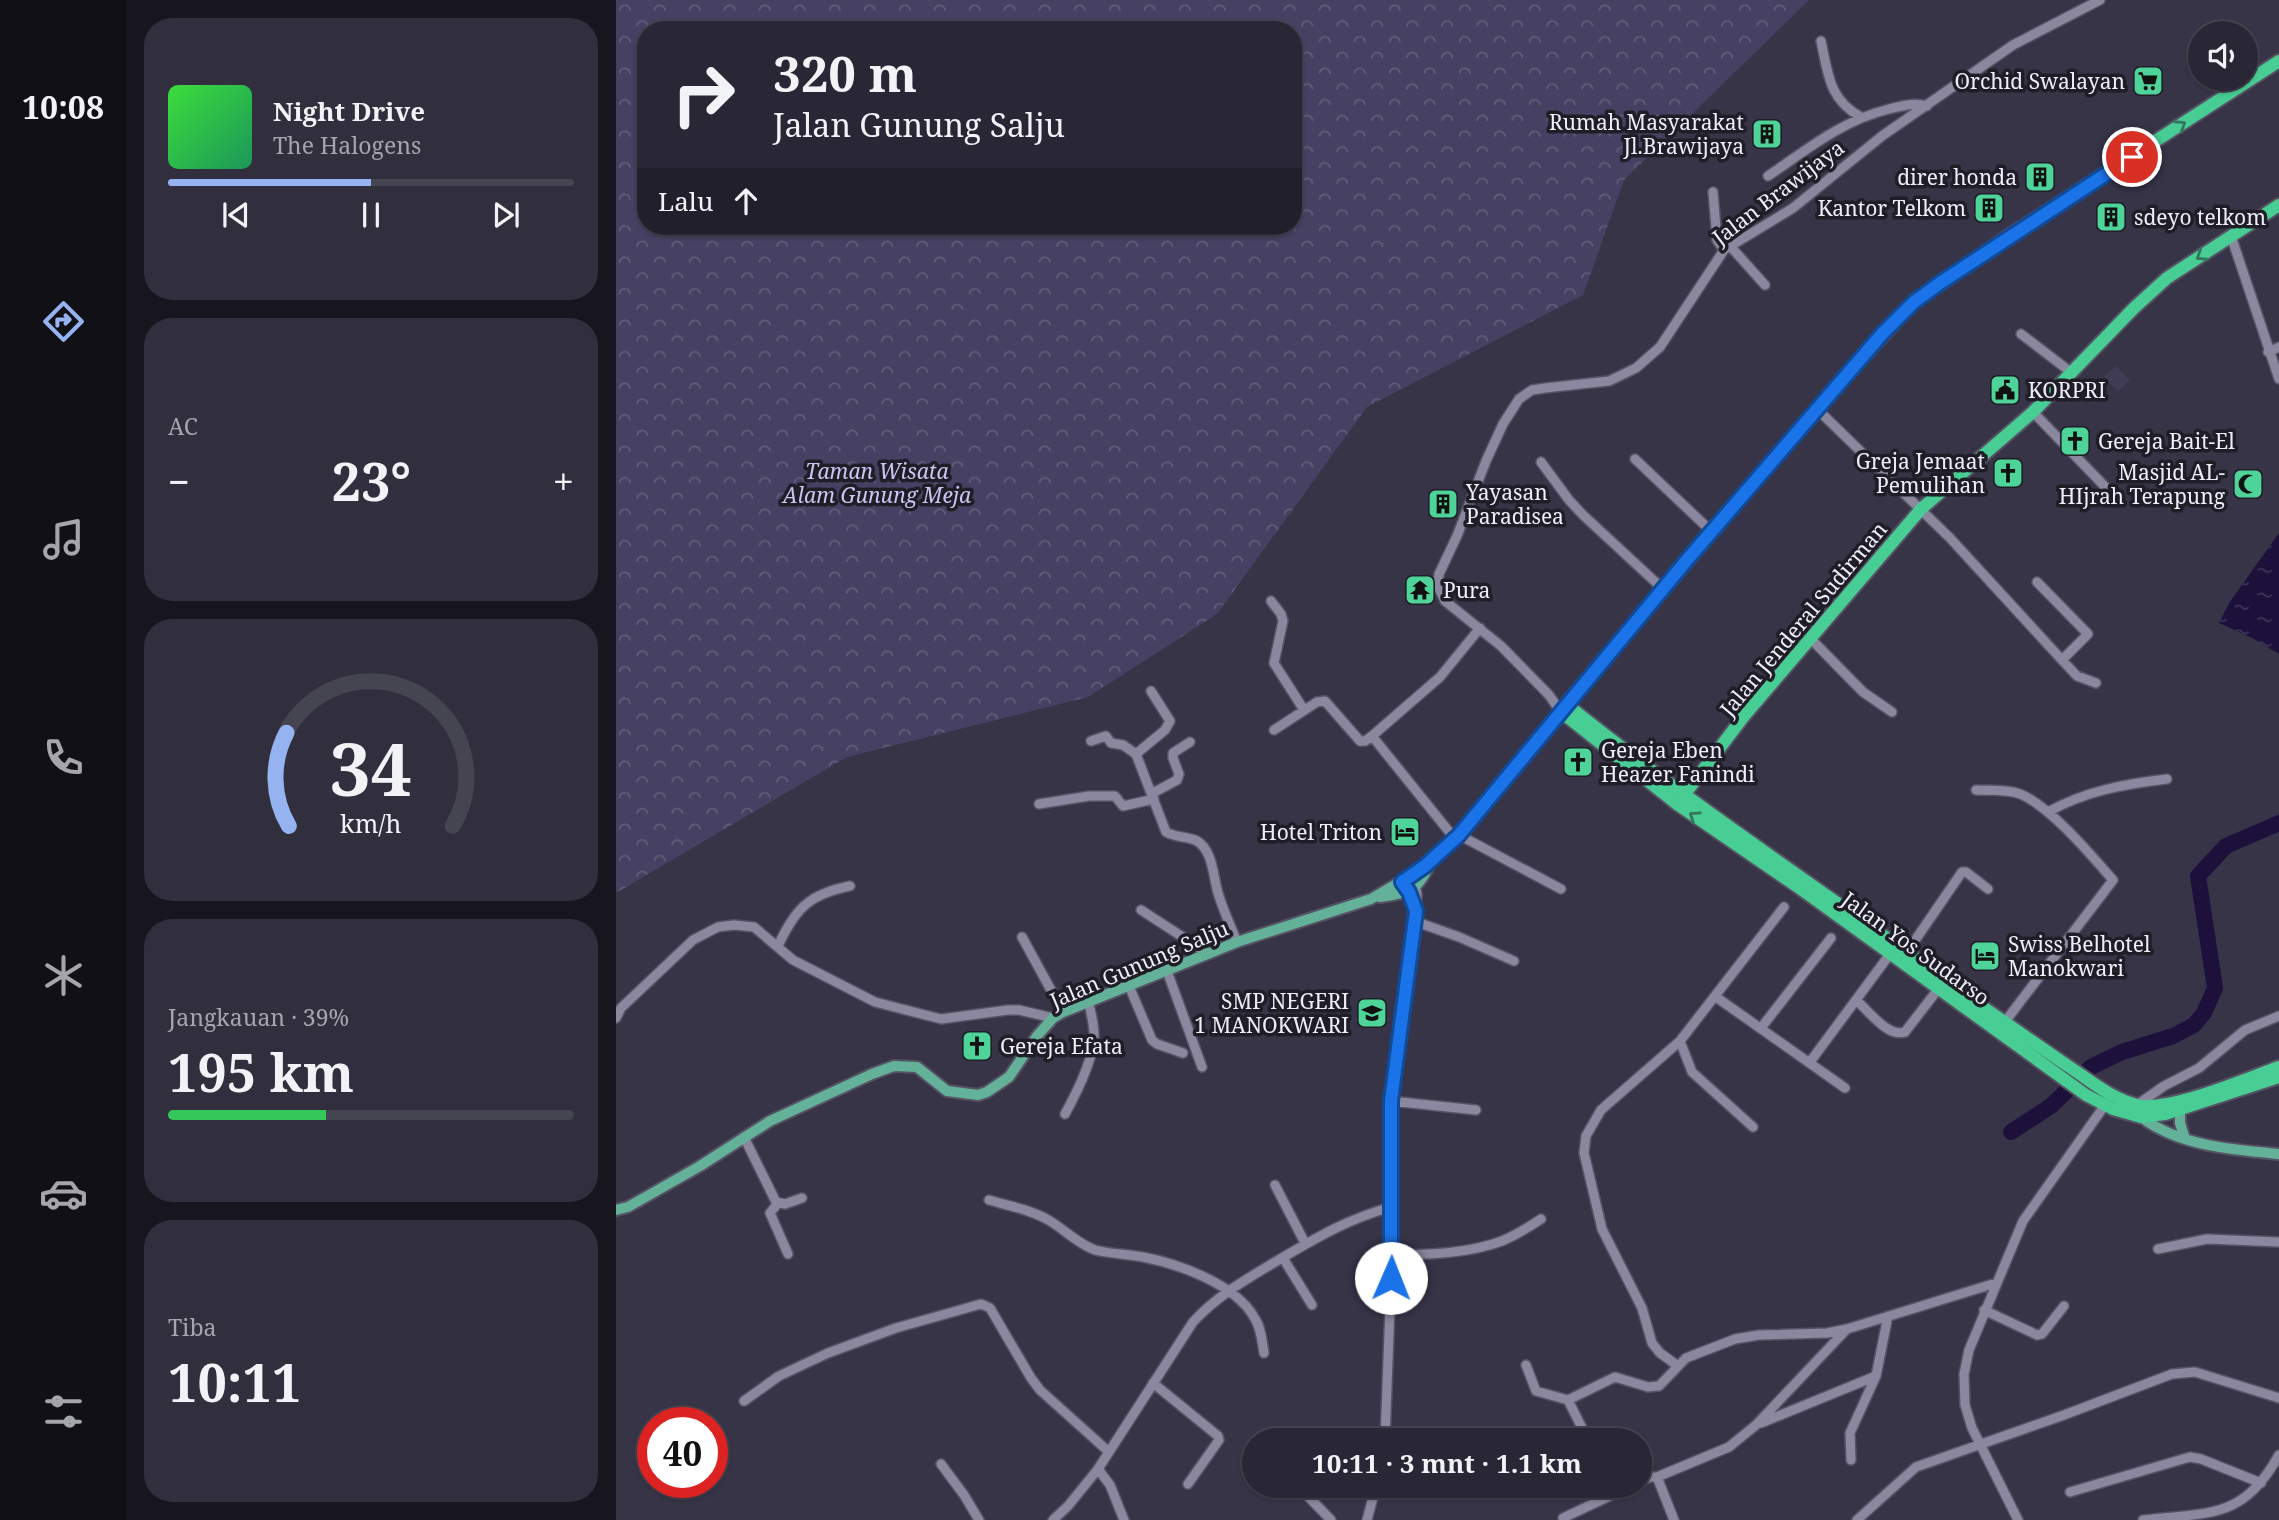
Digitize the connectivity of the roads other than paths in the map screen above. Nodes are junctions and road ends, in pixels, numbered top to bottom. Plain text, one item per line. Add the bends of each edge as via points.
1 (2100, 0) edge
2 (1821, 41) dead end
3 (2279, 61) edge
4 (1927, 106) junction
5 (1861, 117) junction
6 (1768, 176) dead end
7 (1713, 192) dead end
8 (2279, 205) edge
9 (2231, 236) junction
10 (1728, 248) junction
11 (1765, 285) dead end
12 (2021, 334) dead end
13 (2279, 347) edge
14 (2268, 352) junction
15 (2072, 373) junction
16 (2279, 379) edge
17 (1817, 409) junction
18 (2033, 412) junction
19 (1635, 458) dead end
20 (1541, 462) dead end
21 (2116, 498) dead end
22 (1921, 509) junction
23 (1712, 532) junction
24 (2037, 582) dead end
25 (1663, 589) junction
26 (1271, 601) dead end
27 (1480, 628) junction
28 (1810, 638) junction
29 (2062, 660) junction
30 (2096, 683) dead end
31 (1151, 691) dead end
32 (1563, 707) junction
33 (1304, 710) junction
34 (1892, 712) dead end
35 (1274, 730) dead end
36 (1372, 736) junction
37 (1091, 741) dead end
38 (1190, 742) dead end
39 (1136, 754) junction
40 (2167, 779) dead end
41 (1976, 790) dead end
42 (1684, 795) junction
43 (1154, 796) junction
44 (1040, 804) dead end
45 (2048, 812) junction
46 (1457, 837) junction
47 (1431, 861) junction
48 (1412, 874) junction
49 (1402, 882) junction
50 (850, 886) dead end
51 (1413, 889) junction
52 (1561, 889) dead end
53 (1989, 889) dead end
54 (1371, 899) junction
55 (1831, 904) junction
56 (1784, 907) dead end
57 (1141, 910) dead end
58 (1415, 916) junction
59 (1022, 937) dead end
60 (1831, 938) dead end
61 (1237, 942) junction
62 (778, 946) junction
63 (1907, 953) junction
64 (1209, 954) junction
65 (1890, 954) junction
66 (1514, 961) dead end
67 (1167, 971) junction
68 (1129, 986) junction
69 (1939, 988) junction
70 (1716, 997) junction
71 (1856, 1000) junction
72 (1088, 1002) junction
73 (1058, 1015) junction
74 (2279, 1016) edge
75 (616, 1018) edge
76 (2004, 1023) junction
77 (1761, 1028) junction
78 (1681, 1041) junction
79 (1183, 1053) dead end
80 (1810, 1062) junction
81 (1202, 1067) dead end
82 (2279, 1067) edge
83 (2067, 1073) junction
84 (2279, 1077) edge
85 (1845, 1088) dead end
86 (2090, 1090) junction
87 (1391, 1101) junction
88 (2105, 1105) junction
89 (2180, 1108) junction
90 (1476, 1110) dead end
91 (2139, 1111) junction
92 (1065, 1114) dead end
93 (1753, 1127) dead end
94 (744, 1136) junction
95 (2185, 1139) junction
96 (2279, 1154) edge
97 (1275, 1185) dead end
98 (802, 1198) dead end
99 (989, 1200) dead end
100 (778, 1203) junction
101 (1391, 1208) junction
102 (616, 1210) edge
103 (1541, 1219) dead end
104 (2279, 1242) edge
105 (1306, 1243) junction
106 (2158, 1249) dead end
107 (1392, 1253) junction
108 (788, 1254) dead end
109 (1283, 1258) junction
110 (1996, 1283) junction
111 (1228, 1290) junction
112 (1312, 1305) dead end
113 (2064, 1306) dead end
114 (1984, 1310) junction
115 (1888, 1316) junction
116 (1847, 1329) junction
117 (1264, 1353) dead end
118 (1526, 1365) dead end
119 (1678, 1366) junction
120 (1875, 1376) junction
121 (1153, 1383) junction
122 (2279, 1398) edge
123 (1568, 1400) junction
124 (744, 1401) dead end
125 (1756, 1424) junction
126 (1385, 1428) edge
127 (1581, 1428) edge
128 (1980, 1445) junction
129 (1109, 1452) junction
130 (2279, 1455) edge
131 (1851, 1460) dead end
132 (941, 1464) dead end
133 (1098, 1469) junction
134 (1652, 1477) edge
135 (1657, 1477) junction
136 (1188, 1483) dead end
137 (2260, 1483) junction
138 (2070, 1492) dead end
139 (1310, 1498) edge
140 (1373, 1498) edge
141 (1597, 1498) edge
142 (1563, 1518) dead end
143 (979, 1520) edge
144 (1053, 1520) edge
145 (1124, 1520) edge
146 (1331, 1520) edge
147 (1367, 1520) edge
148 (1674, 1520) edge
149 (1857, 1520) edge
150 (2018, 1520) edge
151 (2143, 1520) edge

1 - 4 street, Jalan Brawijaya via 2013,45
2 - 5 street via 1830,84 1848,110
17 -> 3 highway via 1914,302
4 - 5 street via 1914,104
4 - 10 street, Jalan Brawijaya via 1793,208
5 - 6 street via 1841,125
7 - 10 street via 1717,240
8 - 9 highway, Jalan Jenderal Sudirman
9 - 14 street
9 -> 15 highway, Jalan Jenderal Sudirman via 2167,278
10 - 11 street
10 - 27 street, Jalan Brawijaya via 1660,347 1636,368 1609,381 1532,390 1514,405 1439,574 1438,586 1445,601
12 - 15 street
13 - 14 street
14 - 16 street
15 - 18 highway, Jalan Jenderal Sudirman
17 - 22 street
17 - 23 highway
18 - 21 street
18 - 22 highway, Jalan Jenderal Sudirman
19 - 23 street
20 - 25 street via 1583,515
22 - 28 highway, Jalan Jenderal Sudirman
22 - 29 street
23 - 25 highway
24 - 29 street via 2088,634
25 - 32 highway
26 - 33 street via 1282,617 1274,663
27 - 32 street, Jalan Brawijaya
27 - 36 street via 1440,677
28 - 34 street via 1863,692
28 - 42 highway, Jalan Jenderal Sudirman
29 - 30 street via 2077,676
31 - 39 street via 1170,721
32 - 42 highway, Jalan Yos Sudarso
32 - 46 main road, Jalan Gunung Salju
55 -> 32 highway, Jalan Yos Sudarso via 1677,804
33 - 35 street
33 - 36 street via 1325,701 1360,741
36 - 46 street
37 - 39 street via 1106,736
38 - 43 street via 1173,753 1179,777
39 - 43 street
40 - 45 street via 2090,793
41 - 45 street via 2021,795
42 - 55 highway, Jalan Yos Sudarso
43 - 44 street via 1123,806 1115,796
43 - 61 street via 1166,832 1197,841 1207,854
45 - 76 street via 2113,881
46 - 47 main road, Jalan Gunung Salju
46 - 52 street
47 - 48 main road, Jalan Gunung Salju
47 - 51 main road, Jalan Gunung Salju via 1422,882
48 - 49 main road, Jalan Gunung Salju
48 - 51 street
49 - 51 street
49 - 54 main road, Jalan Gunung Salju
50 - 62 street via 808,901
51 - 54 main road, Jalan Gunung Salju
51 - 58 street
53 - 63 street via 1962,872
54 - 61 main road, Jalan Gunung Salju
55 - 63 highway, Jalan Yos Sudarso
55 - 65 highway, Jalan Yos Sudarso
56 - 70 street
57 - 64 street
58 - 66 street
58 - 87 street
59 - 73 street
60 - 77 street
61 - 64 main road, Jalan Gunung Salju
62 - 73 street via 793,960 858,995 935,1018 1020,1010
62 - 75 street via 754,928 718,927 693,940
63 - 76 highway, Jalan Yos Sudarso
64 - 67 main road, Jalan Gunung Salju
65 - 69 highway, Jalan Yos Sudarso
65 - 71 street
67 - 68 main road, Jalan Gunung Salju
67 - 81 street
68 - 72 main road, Jalan Gunung Salju
68 - 79 street via 1154,1043
69 - 71 street via 1899,1034 1890,1033
69 - 83 highway, Jalan Yos Sudarso
70 - 77 street
70 - 78 street
71 - 80 street
72 - 73 main road, Jalan Gunung Salju
72 - 92 street via 1092,1047
73 - 94 main road, Jalan Gunung Salju via 1009,1077 978,1095 947,1091 918,1067 894,1066
74 - 91 street via 2235,1036 2199,1068 2164,1086
76 - 83 highway, Jalan Yos Sudarso
77 - 80 street
78 - 93 street via 1692,1072
78 - 119 street via 1601,1110 1584,1146 1607,1243 1642,1308 1652,1343
80 - 85 street
82 - 91 highway, Jalan Yos Sudarso
83 - 86 highway, Jalan Yos Sudarso
84 - 89 highway, Jalan Yos Sudarso
86 - 88 highway, Jalan Yos Sudarso
86 - 91 highway, Jalan Yos Sudarso
87 - 90 street
87 - 101 street
88 - 91 highway, Jalan Yos Sudarso via 2122,1112
88 - 110 street via 2028,1213
89 - 91 highway, Jalan Yos Sudarso via 2165,1114
89 - 95 main road
91 - 95 main road via 2157,1128
94 - 100 street
94 - 102 main road, Jalan Gunung Salju via 700,1166
95 - 96 main road
97 - 105 street
98 - 100 street
99 - 111 street via 1037,1214 1097,1250 1161,1262
100 - 108 street via 770,1213
101 - 105 street via 1358,1217
101 - 107 street
103 - 107 street via 1494,1244 1431,1254
104 - 106 street via 2207,1239
105 - 109 street
107 - 126 street
109 - 111 street
109 - 112 street
110 - 114 street
110 - 115 street
111 - 117 street via 1254,1317
111 - 121 street via 1193,1322
113 - 114 street via 2037,1335
114 - 128 street via 1969,1350 1964,1390
115 - 116 street
115 - 120 street
116 - 119 street via 1749,1335 1693,1353
116 - 125 street
118 - 123 street via 1536,1391
119 - 123 street via 1659,1386 1615,1377
120 - 125 street
120 - 131 street via 1850,1433
121 - 129 street
121 - 136 street via 1218,1436
122 - 128 street via 2216,1377 2183,1372
123 - 127 street
124 - 129 street via 779,1376 828,1353 981,1304 990,1308 1040,1391
125 - 135 street via 1730,1447
128 - 149 street via 1916,1467
128 - 150 street
129 - 133 street
130 - 137 street
132 - 143 street
133 - 144 street
133 - 145 street
134 - 135 street
135 - 148 street
137 - 138 street via 2190,1457
137 - 151 street via 2240,1503 2216,1514
139 - 146 street
140 - 147 street
141 - 142 street

